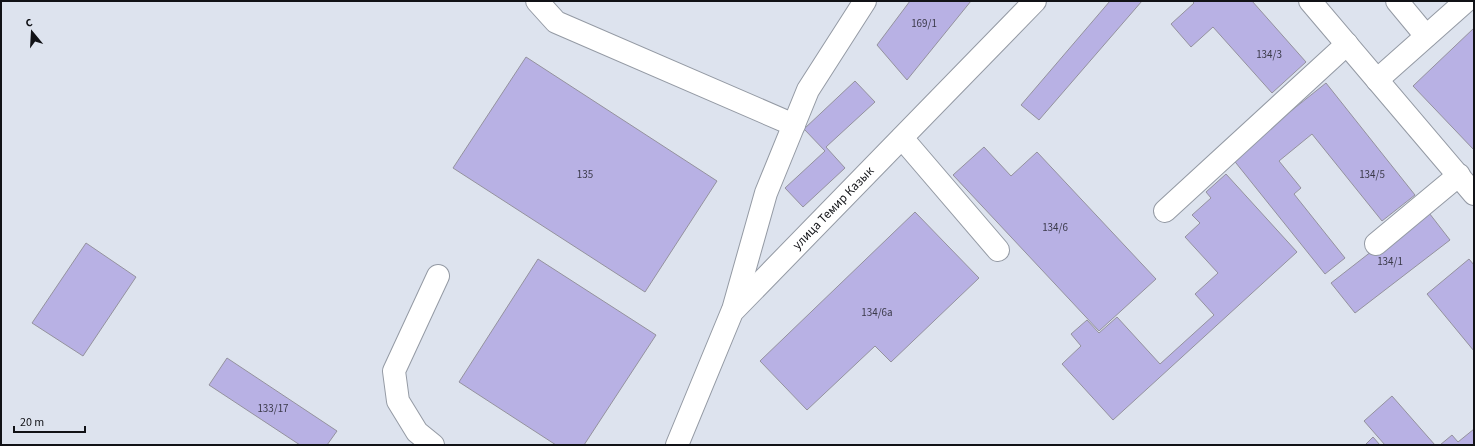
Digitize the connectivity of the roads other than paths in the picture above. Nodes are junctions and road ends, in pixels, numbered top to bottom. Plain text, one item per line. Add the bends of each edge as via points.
1 (537, 1) edge
2 (865, 1) edge
3 (1035, 1) edge
4 (1310, 1) edge
5 (1397, 1) edge
6 (1466, 1) edge
7 (1426, 36) junction
8 (1347, 44) junction
9 (1377, 80) junction
10 (794, 125) junction
11 (902, 138) junction
12 (1459, 176) junction
13 (1474, 194) edge
14 (1165, 211) dead end
15 (1376, 244) dead end
16 (998, 250) dead end
17 (438, 276) dead end
18 (732, 312) junction
19 (433, 445) edge
20 (677, 445) edge

1 - 10 street via 556,22
2 - 10 street via 808,90
3 - 11 street, улица Темир Казык
4 - 8 street
5 - 7 street
6 - 7 street
7 - 9 street
8 - 9 street
8 - 14 street
9 - 12 street
10 - 18 street via 766,193
11 - 16 street
11 - 18 street, улица Темир Казык
12 - 13 street
12 - 15 street
17 - 19 street via 394,371 398,401 417,432
18 - 20 street, улица Темир Казык

